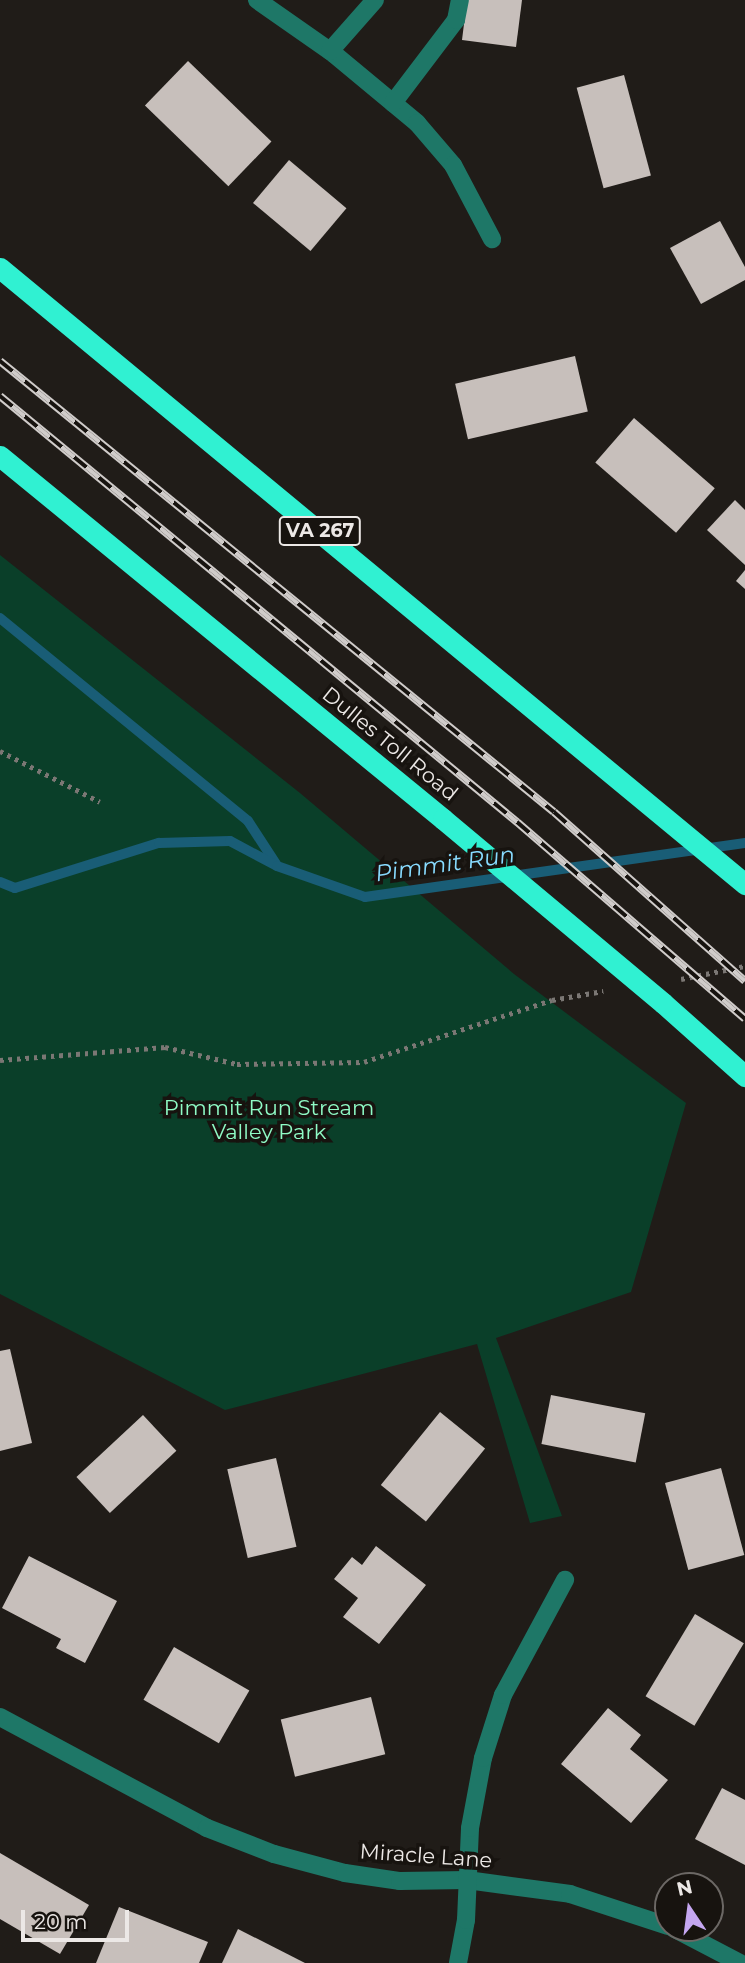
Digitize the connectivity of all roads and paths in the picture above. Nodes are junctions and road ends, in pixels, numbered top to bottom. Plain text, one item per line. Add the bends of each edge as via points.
1 (257, 0) edge
2 (375, 0) edge
3 (460, 0) edge
4 (330, 51) junction
5 (393, 103) junction
6 (492, 239) dead end
7 (0, 268) edge
8 (0, 457) edge
9 (0, 751) edge
10 (100, 803) dead end
11 (745, 884) edge
12 (745, 966) edge
13 (677, 980) dead end
14 (610, 990) dead end
15 (0, 1060) edge
16 (745, 1076) edge
17 (565, 1580) dead end
18 (0, 1717) edge
19 (467, 1880) junction
20 (654, 1921) edge
21 (700, 1942) edge
22 (458, 1963) edge
23 (740, 1963) edge

1 - 4 street
2 - 4 street
3 - 5 street via 456,20
4 - 5 street
5 - 6 street via 453,165
7 - 11 highway, VA 267
8 - 16 highway, Dulles Toll Road, bridge via 443,819
9 - 10 path
12 - 13 path
14 - 15 path via 552,1000 364,1062 237,1064 165,1047
17 - 19 street via 503,1695 483,1758
18 - 19 street, Miracle Lane via 207,1828 274,1854 389,1880
19 - 20 street, Miracle Lane via 570,1894
19 - 22 street
21 - 23 street

